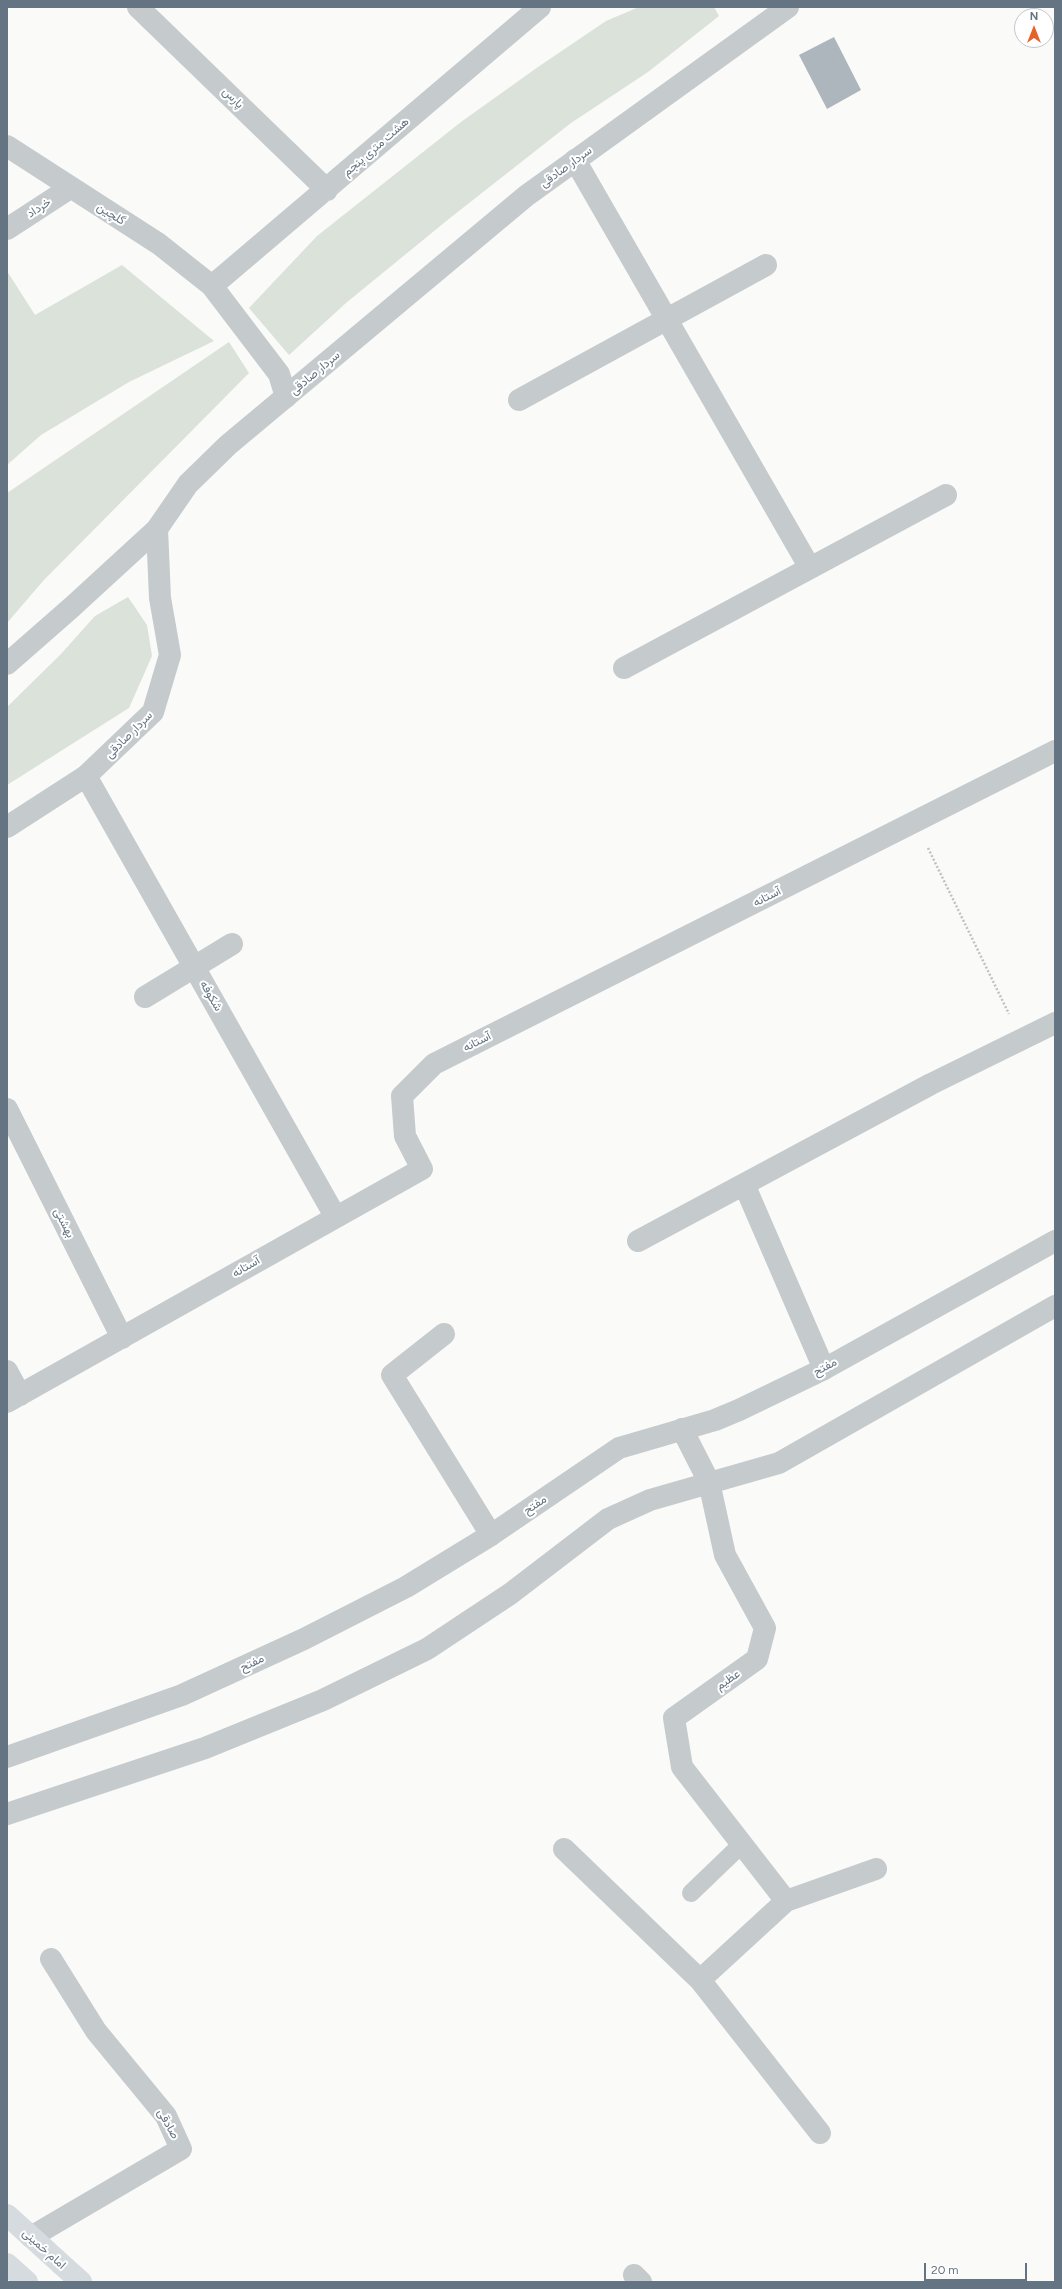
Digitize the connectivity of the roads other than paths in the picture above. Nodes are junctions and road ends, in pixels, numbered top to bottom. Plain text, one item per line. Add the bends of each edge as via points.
1 (138, 7) edge
2 (540, 7) edge
3 (788, 7) edge
4 (7, 146) edge
5 (575, 160) junction
6 (70, 188) junction
7 (327, 190) junction
8 (7, 229) edge
9 (766, 265) dead end
10 (212, 286) junction
11 (667, 319) junction
12 (286, 397) junction
13 (519, 400) dead end
14 (946, 495) dead end
15 (157, 528) junction
16 (810, 568) junction
17 (7, 664) edge
18 (624, 668) dead end
19 (1055, 751) edge
20 (86, 776) junction
21 (7, 827) edge
22 (232, 944) dead end
23 (194, 967) junction
24 (145, 997) dead end
25 (1055, 1023) edge
26 (7, 1109) edge
27 (744, 1184) junction
28 (335, 1216) junction
29 (638, 1241) dead end
30 (1055, 1241) edge
31 (1055, 1306) edge
32 (444, 1334) dead end
33 (122, 1338) junction
34 (824, 1369) junction
35 (7, 1371) edge
36 (14, 1399) edge
37 (682, 1429) junction
38 (709, 1482) junction
39 (491, 1535) junction
40 (7, 1757) edge
41 (7, 1814) edge
42 (742, 1844) junction
43 (564, 1849) dead end
44 (876, 1870) dead end
45 (691, 1893) dead end
46 (786, 1902) junction
47 (51, 1959) dead end
48 (700, 1980) junction
49 (820, 2133) dead end
50 (7, 2216) edge
51 (31, 2237) junction
52 (7, 2264) edge
53 (27, 2282) edge
54 (81, 2282) edge

1 - 7 street, پارس
2 - 7 street, هشت متری پنجم
3 - 5 street, سردار صادقی
4 - 6 street, گلچین
5 - 11 street
5 - 12 street, سردار صادقی via 526,196
6 - 8 street, خرداد
6 - 10 street, گلچین via 159,244
7 - 10 street, هشت متری پنجم
9 - 11 street
10 - 12 street, گلچین via 279,374
11 - 13 street
11 - 16 street
12 - 15 street, سردار صادقی via 228,445 188,484
14 - 16 street
15 - 17 street
15 - 20 street, سردار صادقی via 160,598 170,655 153,712
16 - 18 street
19 - 28 street, آستانه via 434,1064 402,1096 406,1136 422,1169
20 - 21 street, سردار صادقی
20 - 23 street, شکوفه
22 - 23 street
23 - 24 street
23 - 28 street, شکوفه
25 - 27 street via 931,1084
26 - 33 street, بهشتی
27 - 29 street
27 - 34 street
28 - 33 street, آستانه
30 - 34 street, مفتح
31 - 38 street via 779,1463
32 - 39 street via 392,1376
33 - 36 street, آستانه
34 - 37 street, مفتح via 739,1410
35 - 36 street
37 - 38 street, عظیم
37 - 39 street, مفتح via 619,1448
38 - 41 street via 650,1500 608,1519 510,1594 427,1649 323,1700 205,1748
38 - 42 street, عظیم via 725,1555 765,1628 757,1659 674,1718 682,1767
39 - 40 street, مفتح via 406,1587 297,1642 182,1695
42 - 45 lane
42 - 46 street, عظیم
43 - 48 street
44 - 46 street
46 - 48 street
47 - 51 street, صادقی via 96,2030 166,2116 181,2149
48 - 49 street
50 - 51 main road, امام خمینی
51 - 54 main road, امام خمینی
52 - 53 main road

